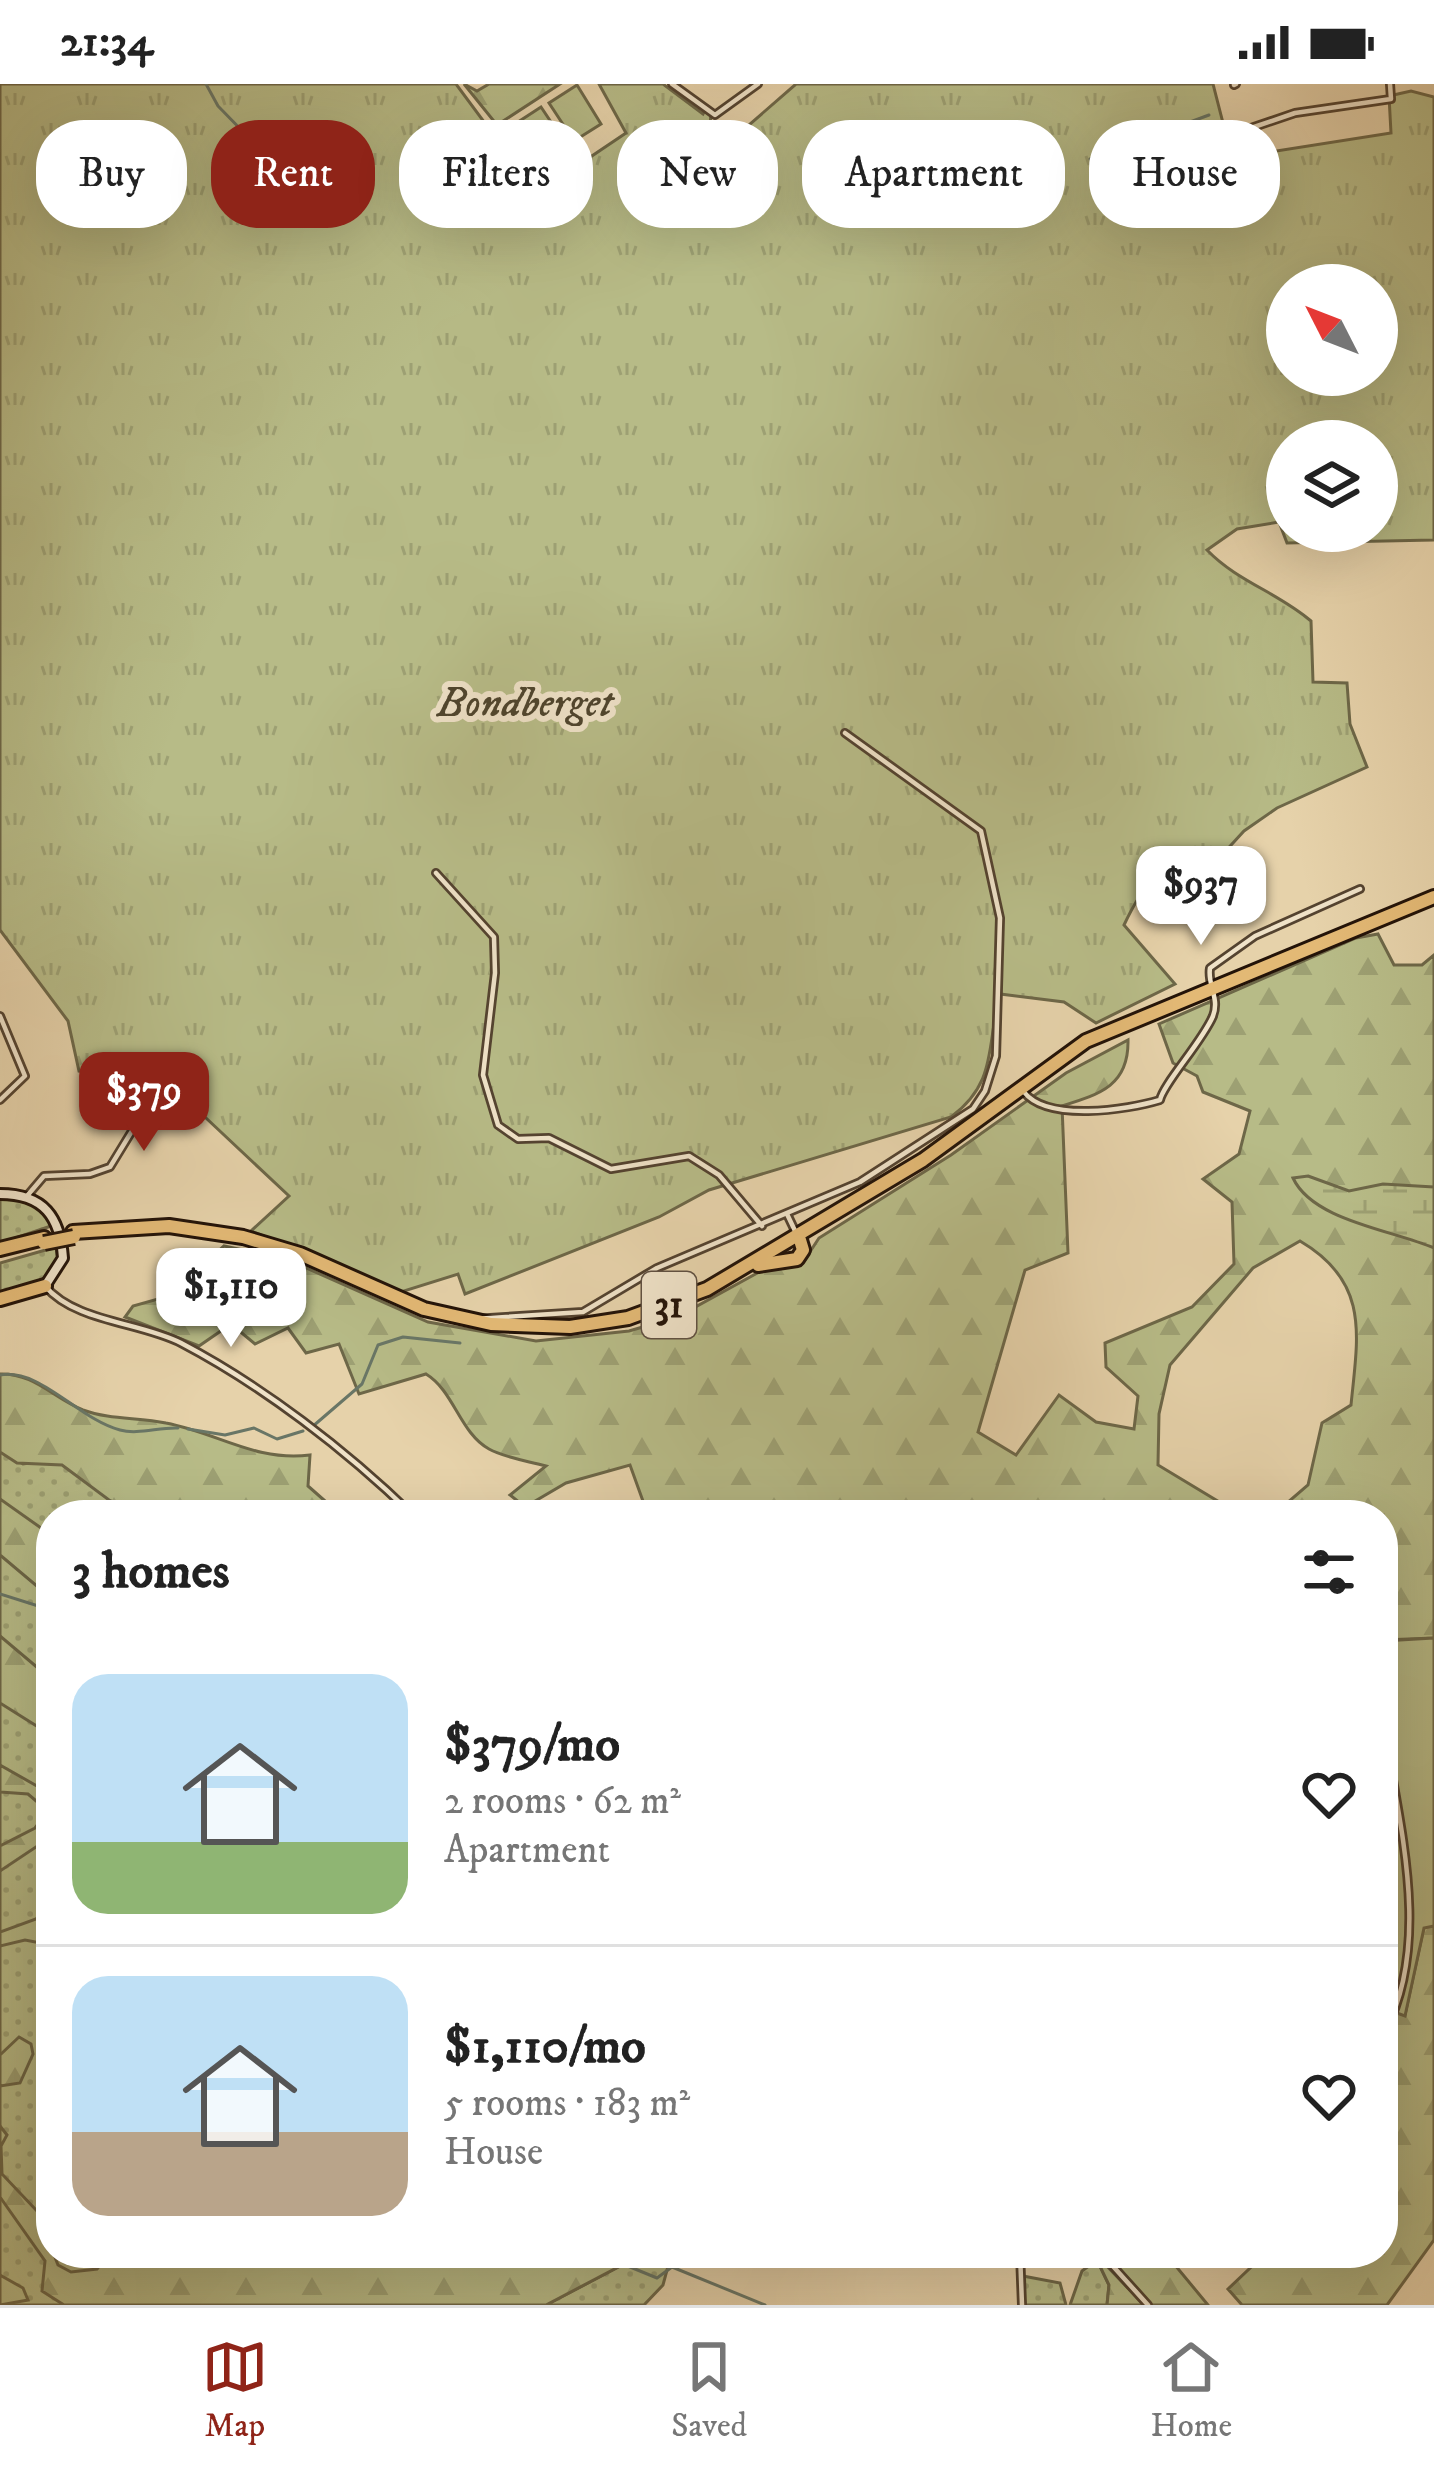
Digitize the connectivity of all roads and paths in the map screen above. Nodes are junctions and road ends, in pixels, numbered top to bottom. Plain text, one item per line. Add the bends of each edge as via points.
1 (758, 84) edge
2 (1390, 84) edge
3 (676, 85) edge
4 (1274, 120) edge
5 (844, 733) dead end
6 (436, 873) dead end
7 (1360, 890) dead end
8 (1434, 901) edge
9 (1212, 989) junction
10 (0, 1016) edge
11 (102, 1078) dead end
12 (1024, 1092) junction
13 (0, 1100) edge
14 (0, 1194) edge
15 (27, 1196) junction
16 (787, 1214) junction
17 (762, 1226) junction
18 (74, 1235) junction
19 (799, 1238) junction
20 (0, 1252) edge
21 (45, 1286) junction
22 (0, 1299) edge
23 (473, 1322) junction
24 (395, 1500) edge
25 (1398, 1824) edge
26 (1398, 2001) edge
27 (1021, 2268) edge
28 (1115, 2268) edge
29 (1022, 2305) edge
30 (1148, 2305) edge

1 - 3 street via 721,114
2 - 4 street via 1391,99
5 - 16 street via 981,831 1000,918 996,1056 981,1101 965,1114 860,1182
6 - 17 street via 494,937 483,1075 498,1125 611,1168 688,1156 719,1175
7 - 9 street via 1228,952 1207,971
8 - 9 highway, 31
9 - 12 highway, 31 via 1088,1047
9 - 12 street via 1215,1012 1160,1100 1098,1112 1038,1104
9 - 19 highway, 31 via 1070,1050 938,1151
10 - 13 street via 25,1076
11 - 15 street via 137,1110 121,1155 98,1173 44,1176
12 - 19 highway, 31 via 940,1156
14 - 15 street
15 - 21 street via 57,1224 63,1258
16 - 17 street
16 - 19 street
17 - 23 street via 657,1268 573,1316 477,1315
18 - 19 highway, 31 via 163,1231 246,1242 438,1318 524,1332 644,1318 758,1265 797,1259
18 - 20 highway, 31, bridge
18 - 23 highway, 31 via 169,1226 243,1237
19 - 23 highway, 31 via 707,1289 628,1318 550,1328
21 - 22 highway
21 - 24 street via 62,1302 161,1334 206,1358
25 - 26 street via 1414,1933
27 - 29 street
28 - 30 street

